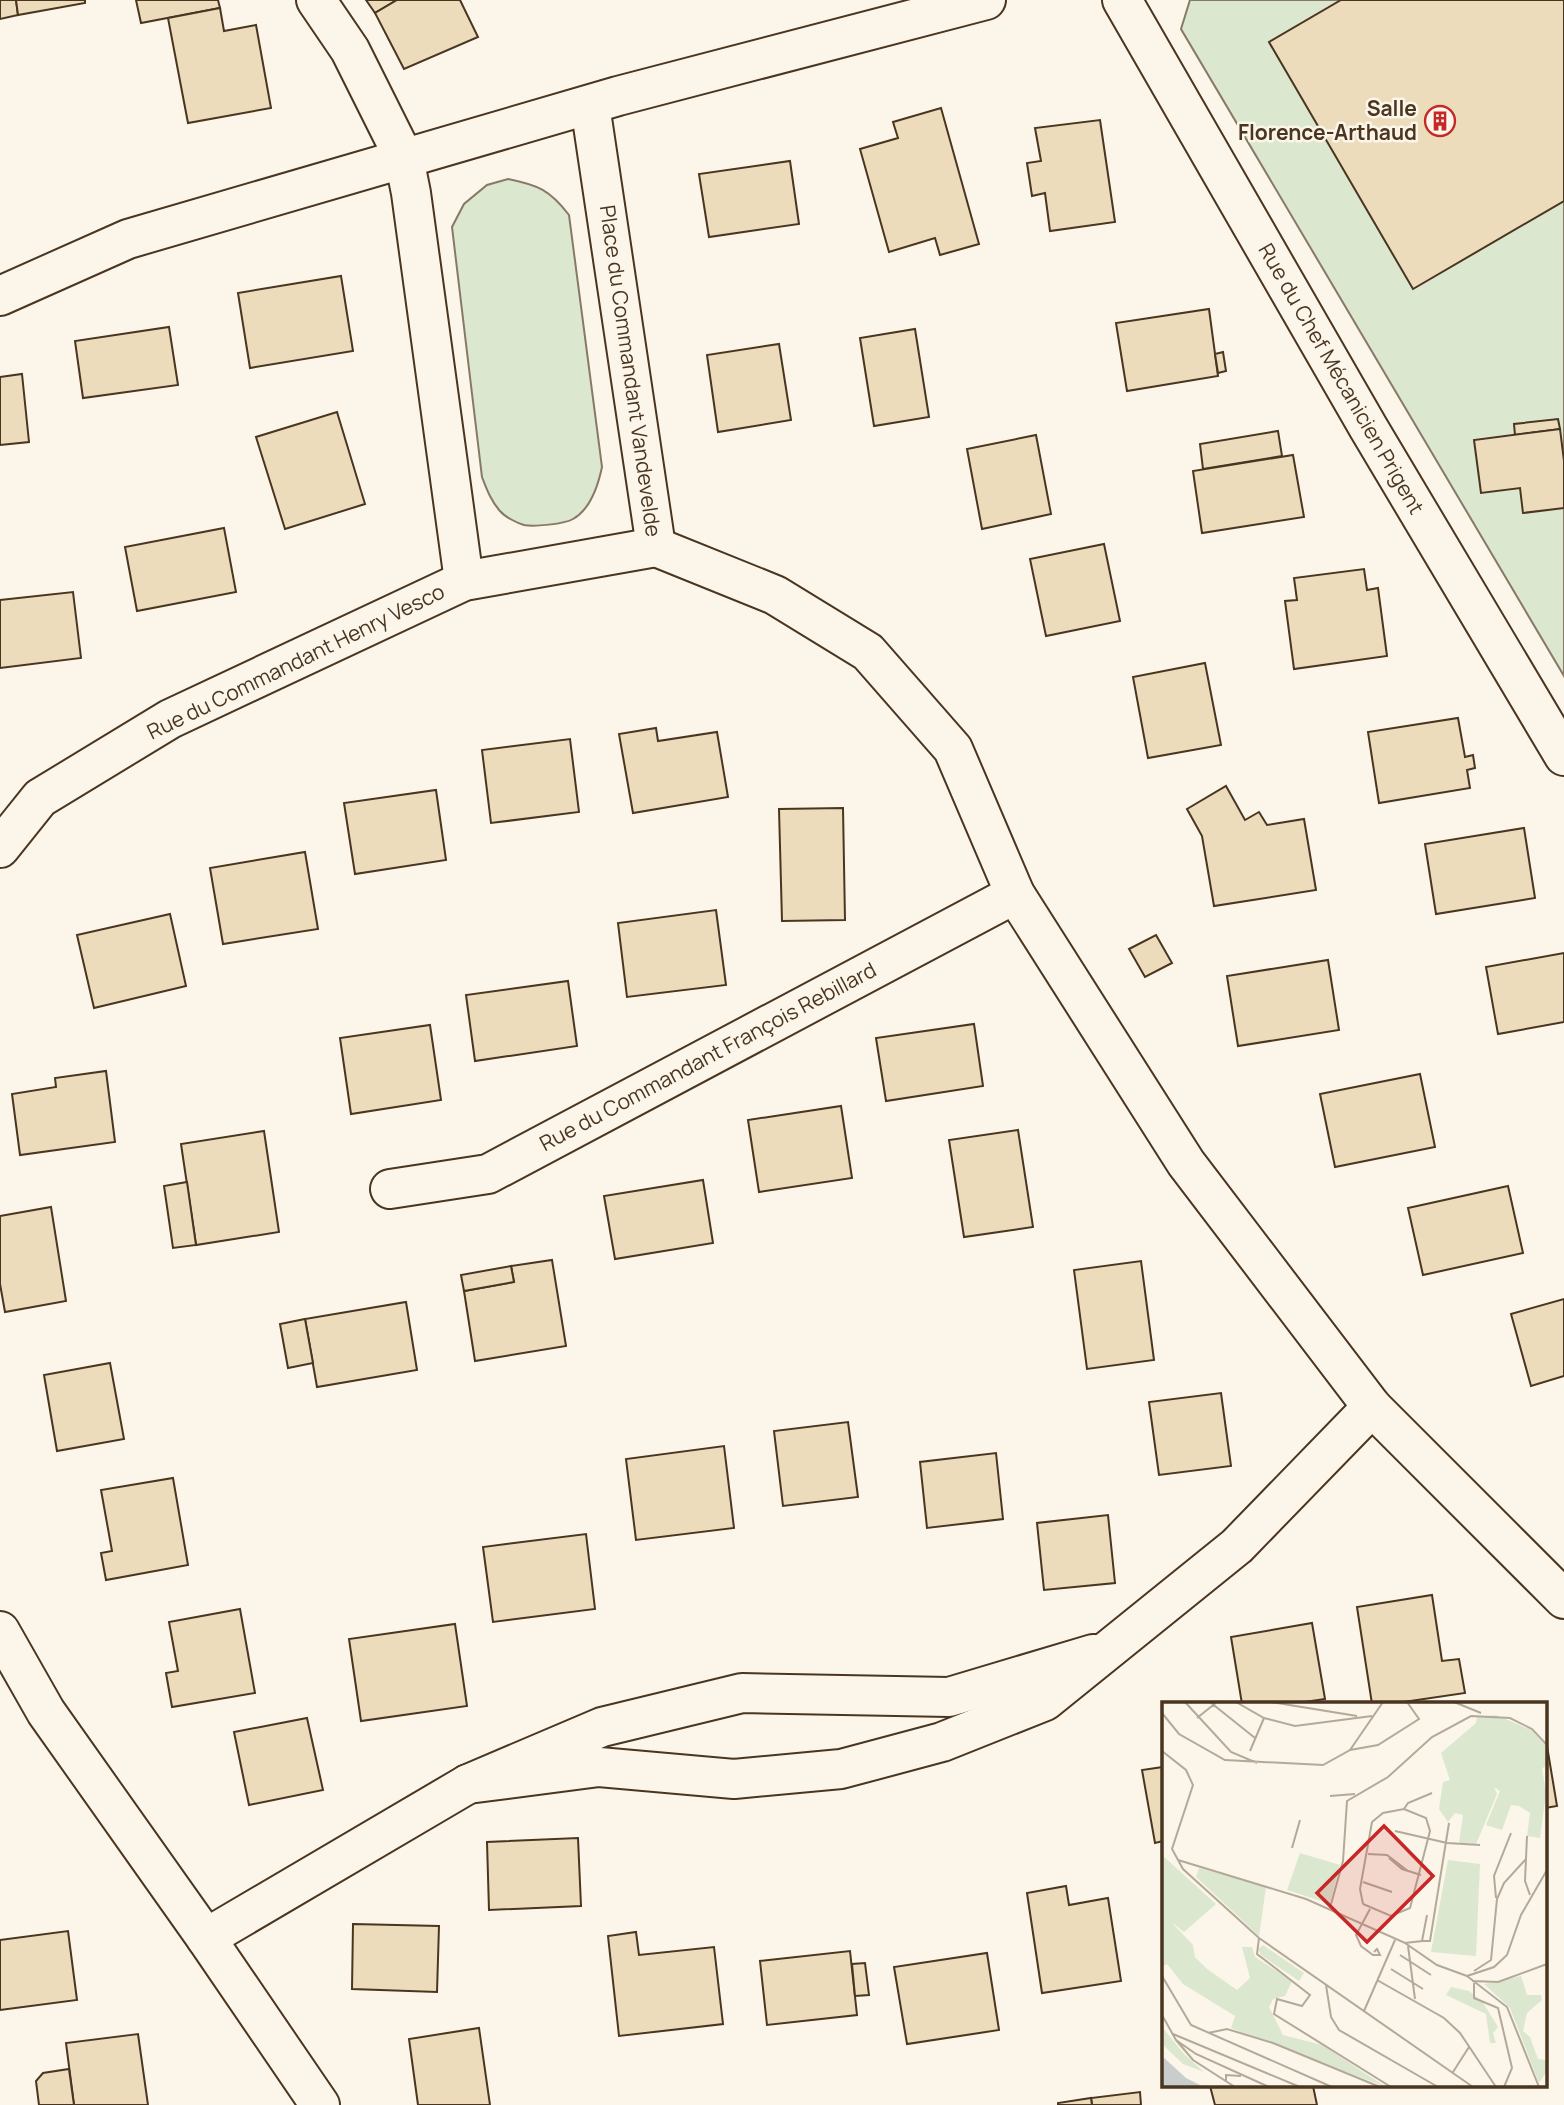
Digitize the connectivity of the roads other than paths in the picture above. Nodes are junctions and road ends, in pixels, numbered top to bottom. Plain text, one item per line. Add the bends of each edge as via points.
1 (316, 0) edge
2 (986, 0) edge
3 (1122, 0) edge
4 (590, 105) junction
5 (404, 158) junction
6 (0, 296) edge
7 (656, 547) junction
8 (464, 581) junction
9 (1564, 756) edge
10 (0, 848) edge
11 (1015, 894) junction
12 (390, 1189) dead end
13 (1372, 1407) junction
14 (1564, 1599) edge
15 (0, 1631) edge
16 (1111, 1649) junction
17 (468, 1784) junction
18 (206, 1938) junction
19 (320, 2105) edge

1 - 5 street via 350,50
2 - 4 street
3 - 9 street, Rue du Chef Mécanicien Prigent
4 - 5 street
4 - 7 street, Place du Commandant Vandevelde
5 - 6 street via 128,239
5 - 8 street
7 - 8 street, Place du Commandant Vandevelde
7 - 11 street via 775,594 868,652 953,749
8 - 10 street, Rue du Commandant Henry Vesco via 170,719 40,798
11 - 12 street, Rue du Commandant François Rebillard via 488,1174
11 - 13 street via 1186,1163
13 - 14 street
13 - 16 street via 1237,1546
15 - 18 street via 46,1712
16 - 17 street via 949,1697 742,1693 602,1727
16 - 17 street via 1045,1701 942,1742 841,1769 734,1779 598,1767
17 - 18 street
18 - 19 street

